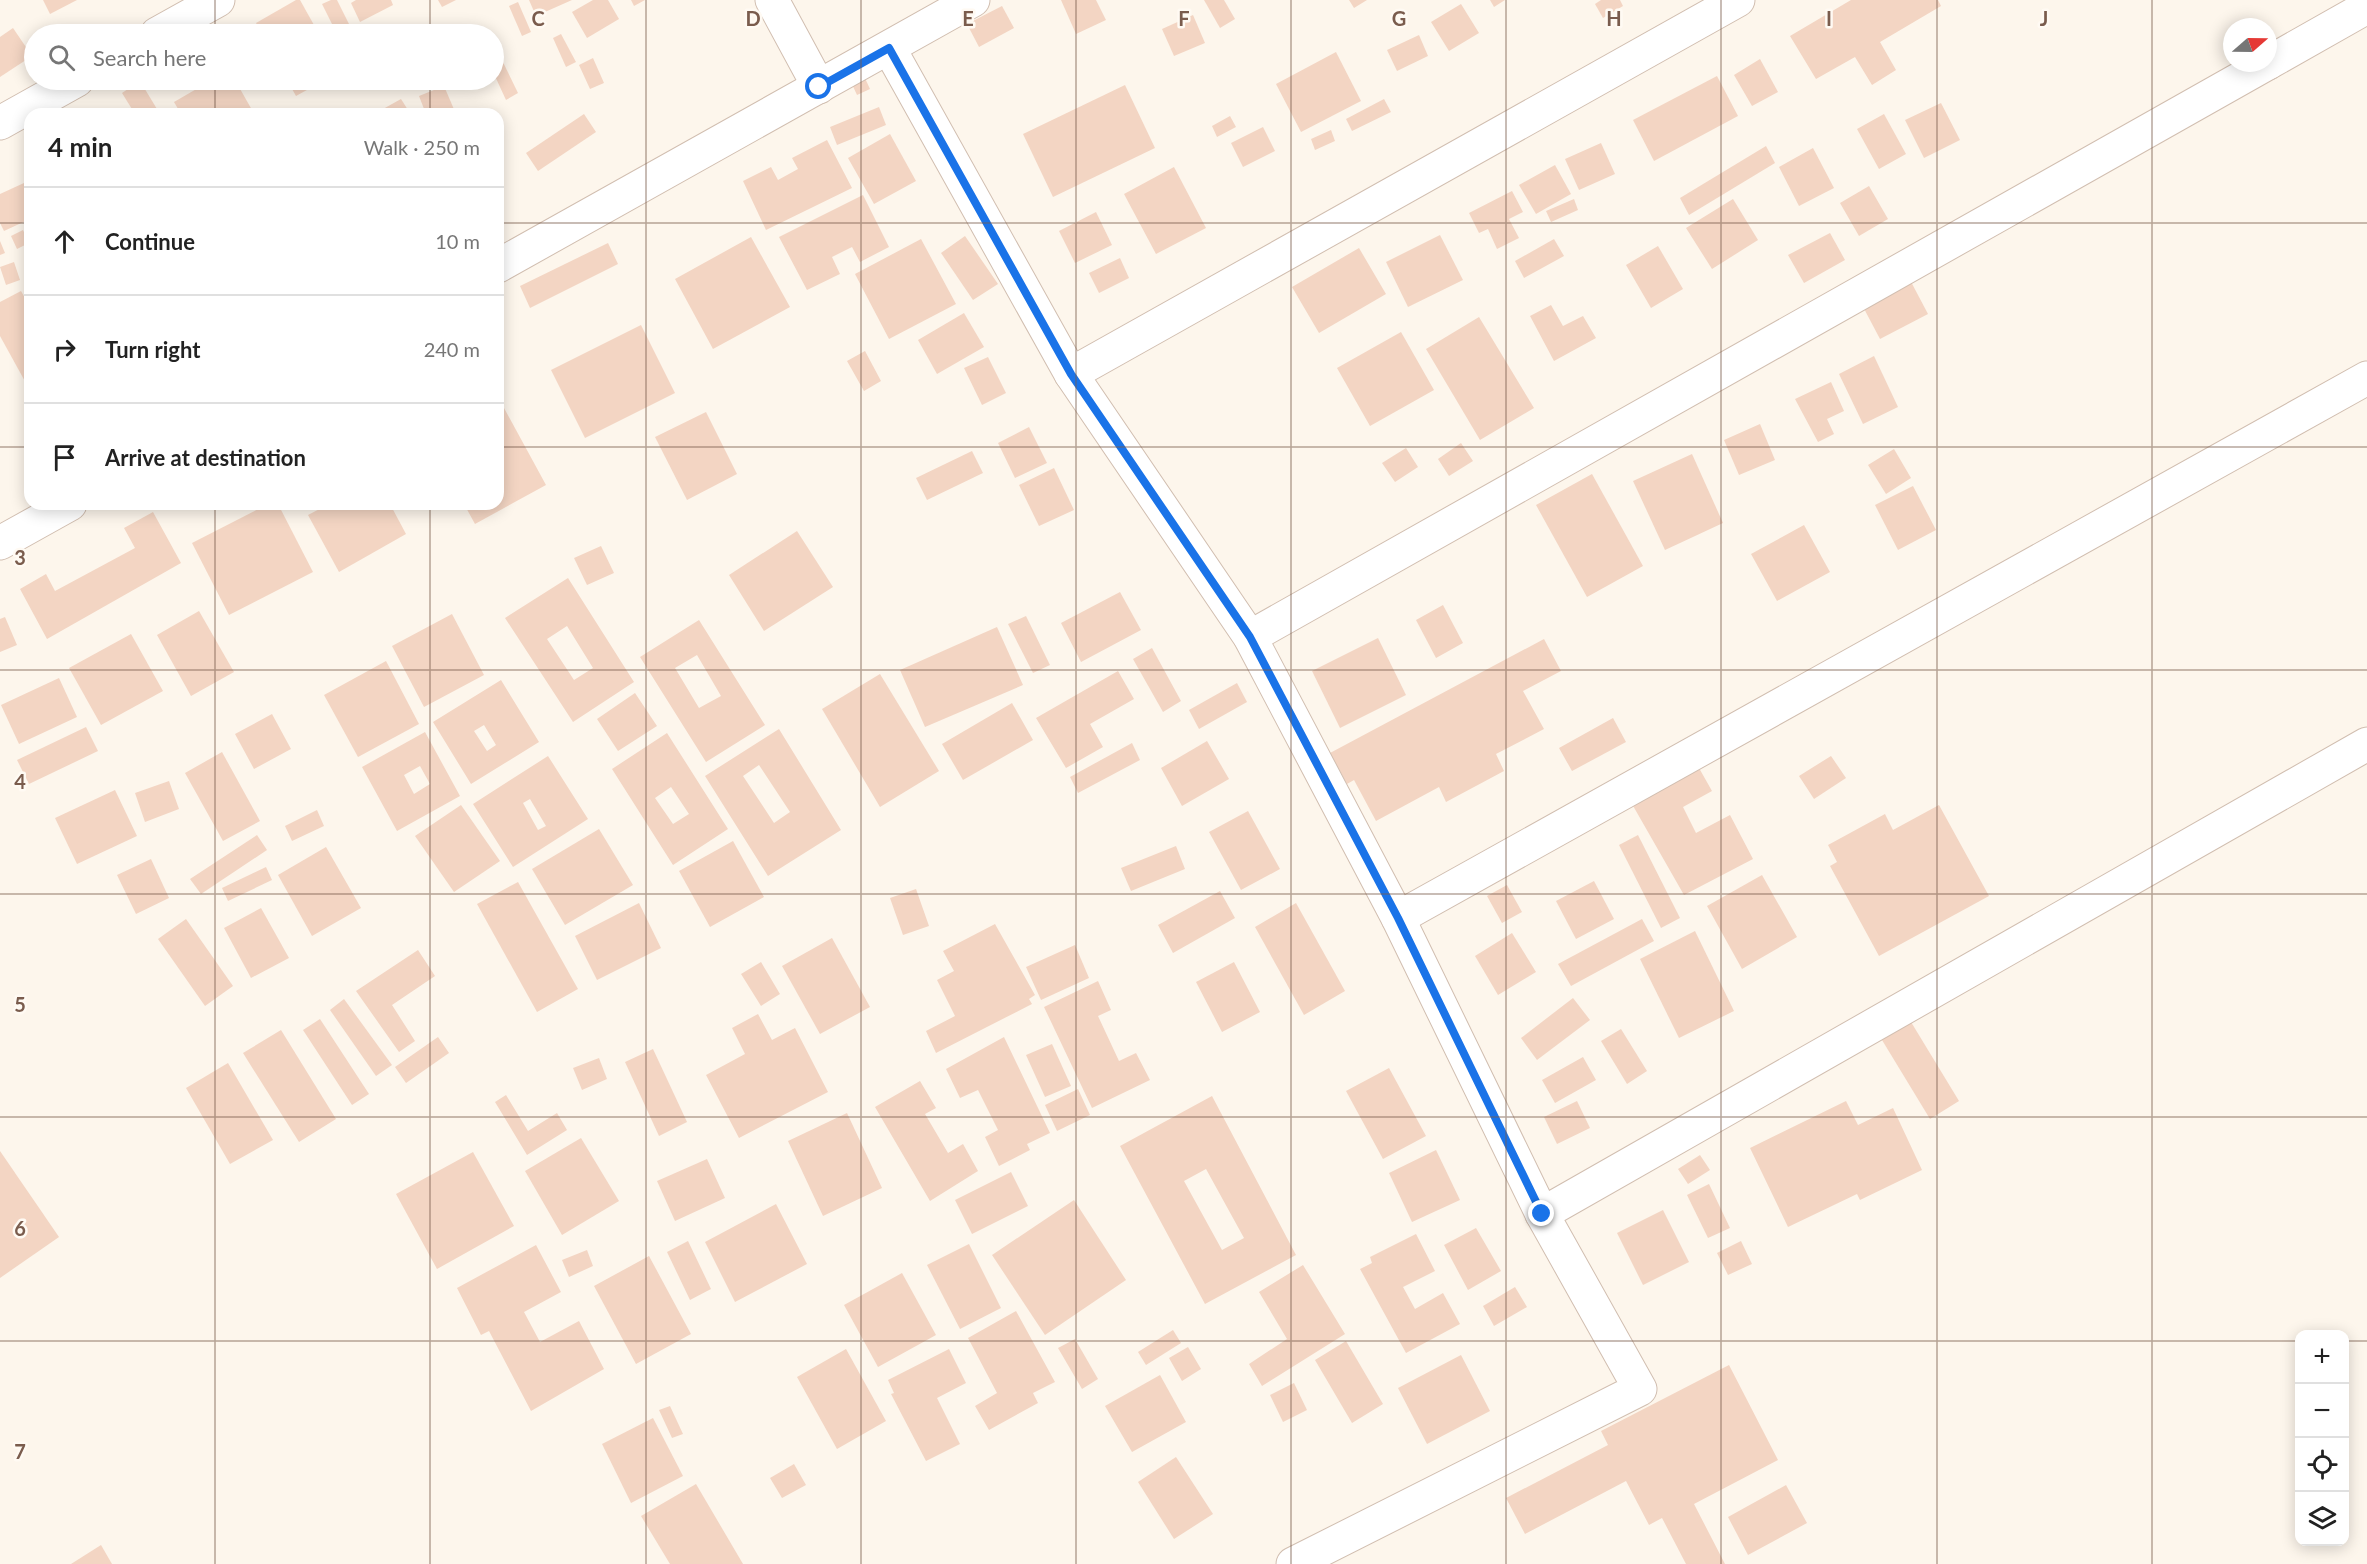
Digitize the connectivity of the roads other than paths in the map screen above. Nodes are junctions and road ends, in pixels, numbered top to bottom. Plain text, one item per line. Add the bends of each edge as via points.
1 (218, 0) edge
2 (772, 0) edge
3 (973, 0) edge
4 (1738, 0) edge
5 (2367, 7) edge
6 (175, 24) edge
7 (889, 48) junction
8 (2277, 58) edge
9 (2252, 72) edge
10 (819, 87) junction
11 (59, 90) edge
12 (27, 108) edge
13 (24, 110) edge
14 (0, 123) edge
15 (504, 263) edge
16 (1071, 374) junction
17 (2367, 378) edge
18 (59, 510) edge
19 (0, 543) edge
20 (1250, 637) junction
21 (2367, 744) edge
22 (1398, 918) junction
23 (1542, 1214) junction
24 (1293, 1564) edge

1 - 6 street
2 - 10 street
3 - 7 street
4 - 16 street
5 - 8 street
7 - 10 street
7 - 16 street
9 - 20 street
10 - 15 street
11 - 12 street
13 - 14 street
16 - 20 street
17 - 22 street
18 - 19 street
20 - 22 street
21 - 23 street
22 - 23 street
23 - 24 street via 1640,1389

